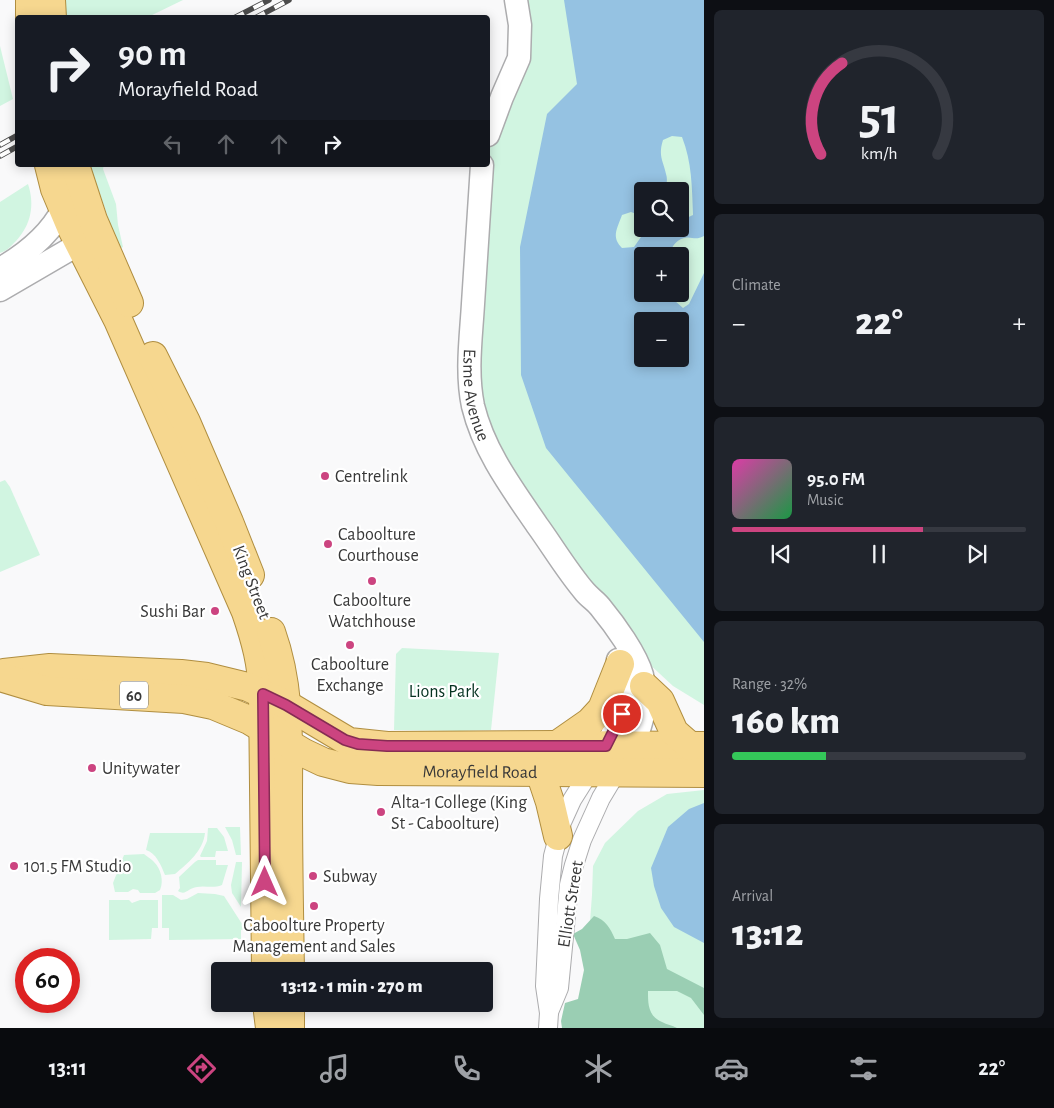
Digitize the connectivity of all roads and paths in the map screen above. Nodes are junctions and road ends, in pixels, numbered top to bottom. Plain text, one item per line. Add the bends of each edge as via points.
1 (30, 0) edge
2 (51, 0) edge
3 (516, 0) edge
4 (30, 15) edge
5 (52, 15) edge
6 (490, 129) edge
7 (58, 167) edge
8 (482, 167) edge
9 (63, 209) junction
10 (93, 220) junction
11 (79, 244) junction
12 (0, 269) edge
13 (0, 290) edge
14 (586, 594) junction
15 (620, 664) junction
16 (0, 676) edge
17 (644, 686) junction
18 (275, 700) junction
19 (264, 729) junction
20 (288, 744) junction
21 (557, 745) junction
22 (619, 746) junction
23 (697, 746) edge
24 (540, 772) junction
25 (589, 773) junction
26 (616, 773) junction
27 (704, 773) edge
28 (558, 836) junction
29 (266, 962) edge
30 (290, 962) edge
31 (269, 1012) edge
32 (290, 1012) edge
33 (549, 1020) edge
34 (270, 1028) edge
35 (290, 1028) edge

1 - 4 main road
2 - 5 main road
3 - 6 street via 520,25 519,58
7 - 9 main road, King Street
7 - 10 main road, King Street
8 - 14 street, Esme Avenue via 469,370 474,406 498,468
9 - 11 main road, King Street
9 - 12 street via 54,225 36,244
10 - 11 street
10 - 18 main road, King Street via 230,522 274,641 284,681
11 - 13 street
11 - 18 main road, King Street via 115,312 246,612
14 - 15 street, Esme Avenue
14 - 17 street, Esme Avenue via 600,606 629,648
15 - 21 main road via 602,709 590,722
15 - 22 street, Esme Avenue via 624,702
16 - 18 main road, 60 via 50,668 182,674 248,687
16 - 19 main road, 60 via 47,691 184,699 233,712
17 - 22 street, Esme Avenue via 642,726
17 - 23 main road via 660,701 674,732
18 - 19 main road, King Street
18 - 20 main road, King Street
18 - 21 main road, Morayfield Road / 60 via 345,740 358,744
19 - 20 main road, Morayfield Road / 60
19 - 29 main road, King Street
20 - 24 main road, Morayfield Road / 60 via 322,762 361,771
20 - 30 main road, King Street
21 - 22 main road, Morayfield Road / 60
22 - 23 main road, Morayfield Road / 60
22 - 25 street
22 - 26 street
24 - 25 main road, Morayfield Road / 60
24 - 28 main road
25 - 26 main road, Morayfield Road / 60
25 - 28 street, Elliott Street via 572,800
26 - 27 main road, Morayfield Road / 60
26 - 33 street, Elliott Street via 601,798 574,865 559,988
28 - 33 street, Elliott Street via 549,899 545,986
31 - 34 main road
32 - 35 main road

